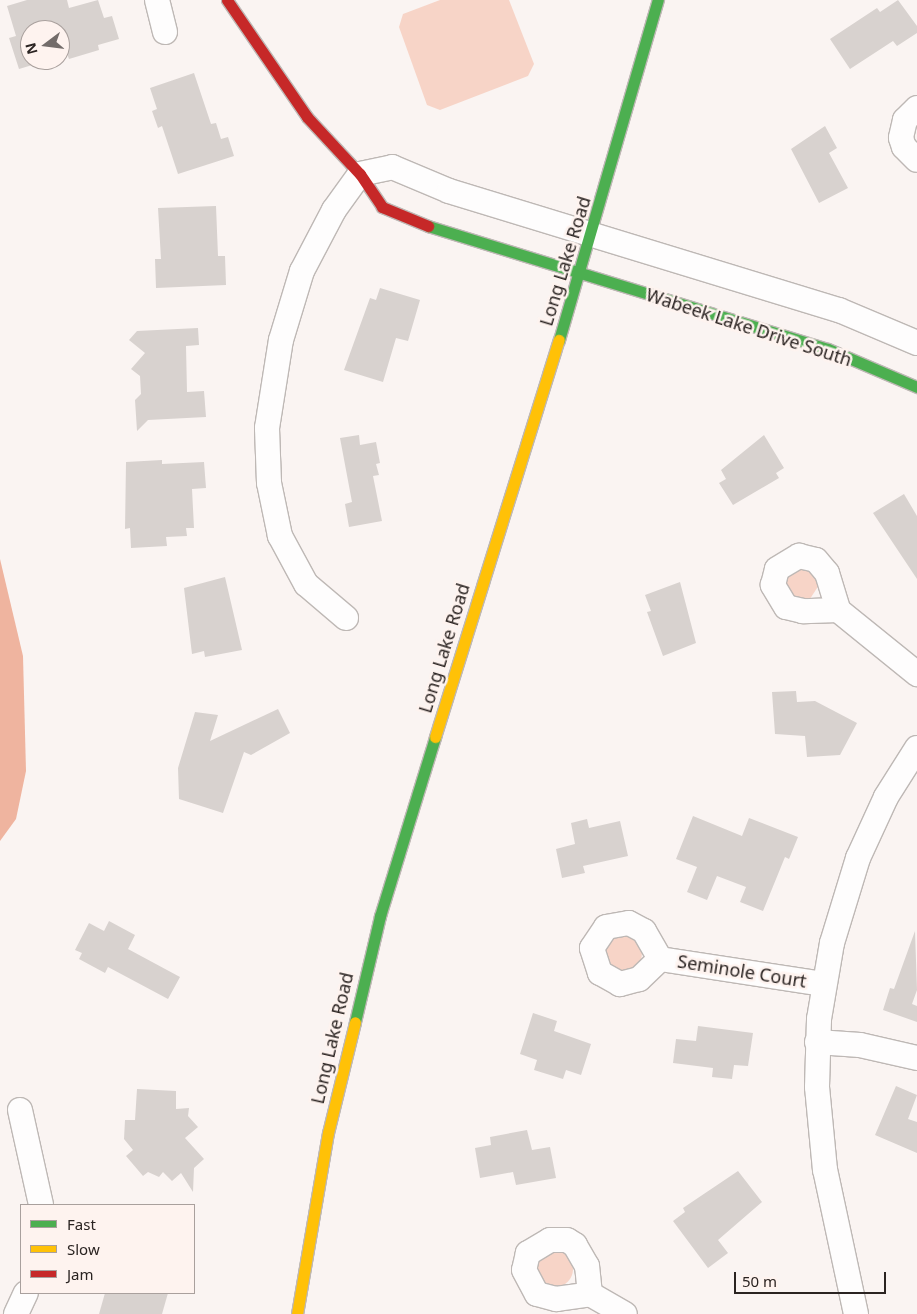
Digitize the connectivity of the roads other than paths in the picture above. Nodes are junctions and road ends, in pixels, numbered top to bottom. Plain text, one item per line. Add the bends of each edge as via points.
1 (158, 0) edge
2 (227, 0) edge
3 (658, 0) edge
4 (165, 32) dead end
5 (917, 108) edge
6 (917, 160) edge
7 (360, 174) junction
8 (591, 235) junction
9 (580, 274) junction
10 (917, 343) edge
11 (917, 387) edge
12 (838, 610) dead end
13 (346, 618) dead end
14 (917, 674) edge
15 (917, 748) edge
16 (660, 958) dead end
17 (824, 984) junction
18 (817, 1042) junction
19 (917, 1058) edge
20 (20, 1110) dead end
21 (42, 1204) edge
22 (26, 1294) edge
23 (590, 1294) dead end
24 (16, 1314) edge
25 (297, 1314) edge
26 (626, 1314) edge
27 (856, 1314) edge

1 - 4 street
2 - 7 main road, Wabeek Lake Drive South via 307,117
3 - 8 main road, Long Lake Road
5 - 6 street via 902,129 904,147
7 - 8 street via 392,167 449,191
7 - 9 main road, Wabeek Lake Drive South via 382,207 405,219
7 - 13 street via 334,210 302,271 281,340 267,428 269,483 280,536 306,584
8 - 9 main road, Long Lake Road
8 - 10 street via 839,310
9 - 11 main road, Wabeek Lake Drive South via 828,349
9 - 25 main road, Long Lake Road via 376,934 328,1133
12 - 14 street
15 - 17 street via 886,798 858,858 843,901
16 - 17 street, Seminole Court
17 - 18 street
18 - 19 street via 860,1045
18 - 27 street via 825,1170
20 - 21 street
22 - 24 street
23 - 26 street

